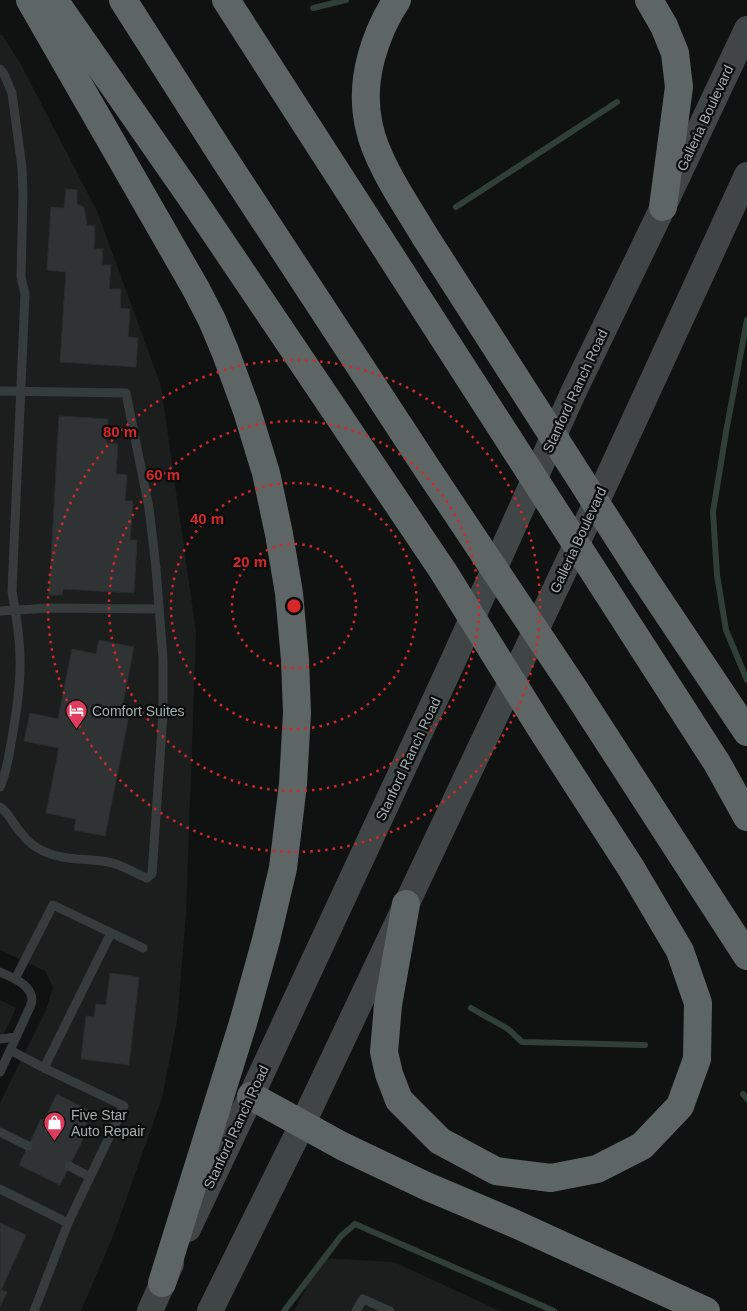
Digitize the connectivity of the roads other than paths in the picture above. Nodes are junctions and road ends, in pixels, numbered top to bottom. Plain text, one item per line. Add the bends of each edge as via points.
1 (30, 0) edge
2 (54, 0) edge
3 (123, 0) edge
4 (226, 0) edge
5 (397, 0) edge
6 (648, 0) edge
7 (747, 29) edge
8 (0, 69) edge
9 (747, 175) edge
10 (663, 207) junction
11 (0, 391) edge
12 (22, 391) junction
13 (159, 609) junction
14 (15, 610) junction
15 (0, 611) edge
16 (747, 732) edge
17 (0, 787) edge
18 (0, 807) edge
19 (747, 817) edge
20 (406, 904) junction
21 (111, 933) junction
22 (143, 948) dead end
23 (747, 956) edge
24 (0, 972) edge
25 (15, 979) junction
26 (16, 1037) junction
27 (0, 1039) edge
28 (10, 1050) junction
29 (44, 1068) junction
30 (0, 1072) edge
31 (251, 1096) junction
32 (302, 1125) junction
33 (0, 1132) edge
34 (28, 1146) dead end
35 (69, 1166) dead end
36 (90, 1177) junction
37 (0, 1189) edge
38 (68, 1223) junction
39 (162, 1284) junction
40 (34, 1311) edge
41 (150, 1311) edge
42 (210, 1311) edge
43 (356, 1311) edge
44 (390, 1311) edge
45 (706, 1311) edge

1 - 39 highway via 212,320 247,411 266,473 289,593 297,713 283,868 243,1023
2 - 20 highway via 443,570 680,951 698,1003 697,1059 680,1106 642,1146 597,1169 551,1178 496,1171 440,1141 399,1100 384,1052 388,1005
3 - 23 highway
4 - 19 highway via 712,755
5 - 16 highway via 383,21 368,69 366,108 375,146 426,238
6 - 10 highway via 675,53 679,87
7 - 10 main road, Galleria Boulevard
8 - 12 lane via 12,93 22,168 21,277 25,294
9 - 20 main road, Galleria Boulevard via 616,461
10 - 31 main road, Stanford Ranch Road via 573,393 453,662
11 - 12 lane
12 - 13 lane via 126,393 149,508
12 - 14 lane via 12,591
13 - 14 lane
13 - 18 lane via 163,714 152,874 147,878 114,863 44,852 22,835
14 - 15 lane
14 - 17 lane via 20,668 18,698 10,751
20 - 32 main road
21 - 22 lane
21 - 25 lane via 53,905
21 - 29 lane
24 - 25 lane
25 - 26 lane via 25,986 32,998
26 - 27 lane
26 - 28 lane
28 - 29 lane
28 - 30 lane
29 - 36 lane via 124,1106
31 - 32 highway
31 - 39 main road, Stanford Ranch Road
32 - 42 main road
32 - 45 highway via 426,1186
33 - 34 lane
35 - 36 lane
36 - 38 lane
37 - 38 lane
38 - 40 lane
39 - 41 main road, Stanford Ranch Road
43 - 44 lane via 363,1299

